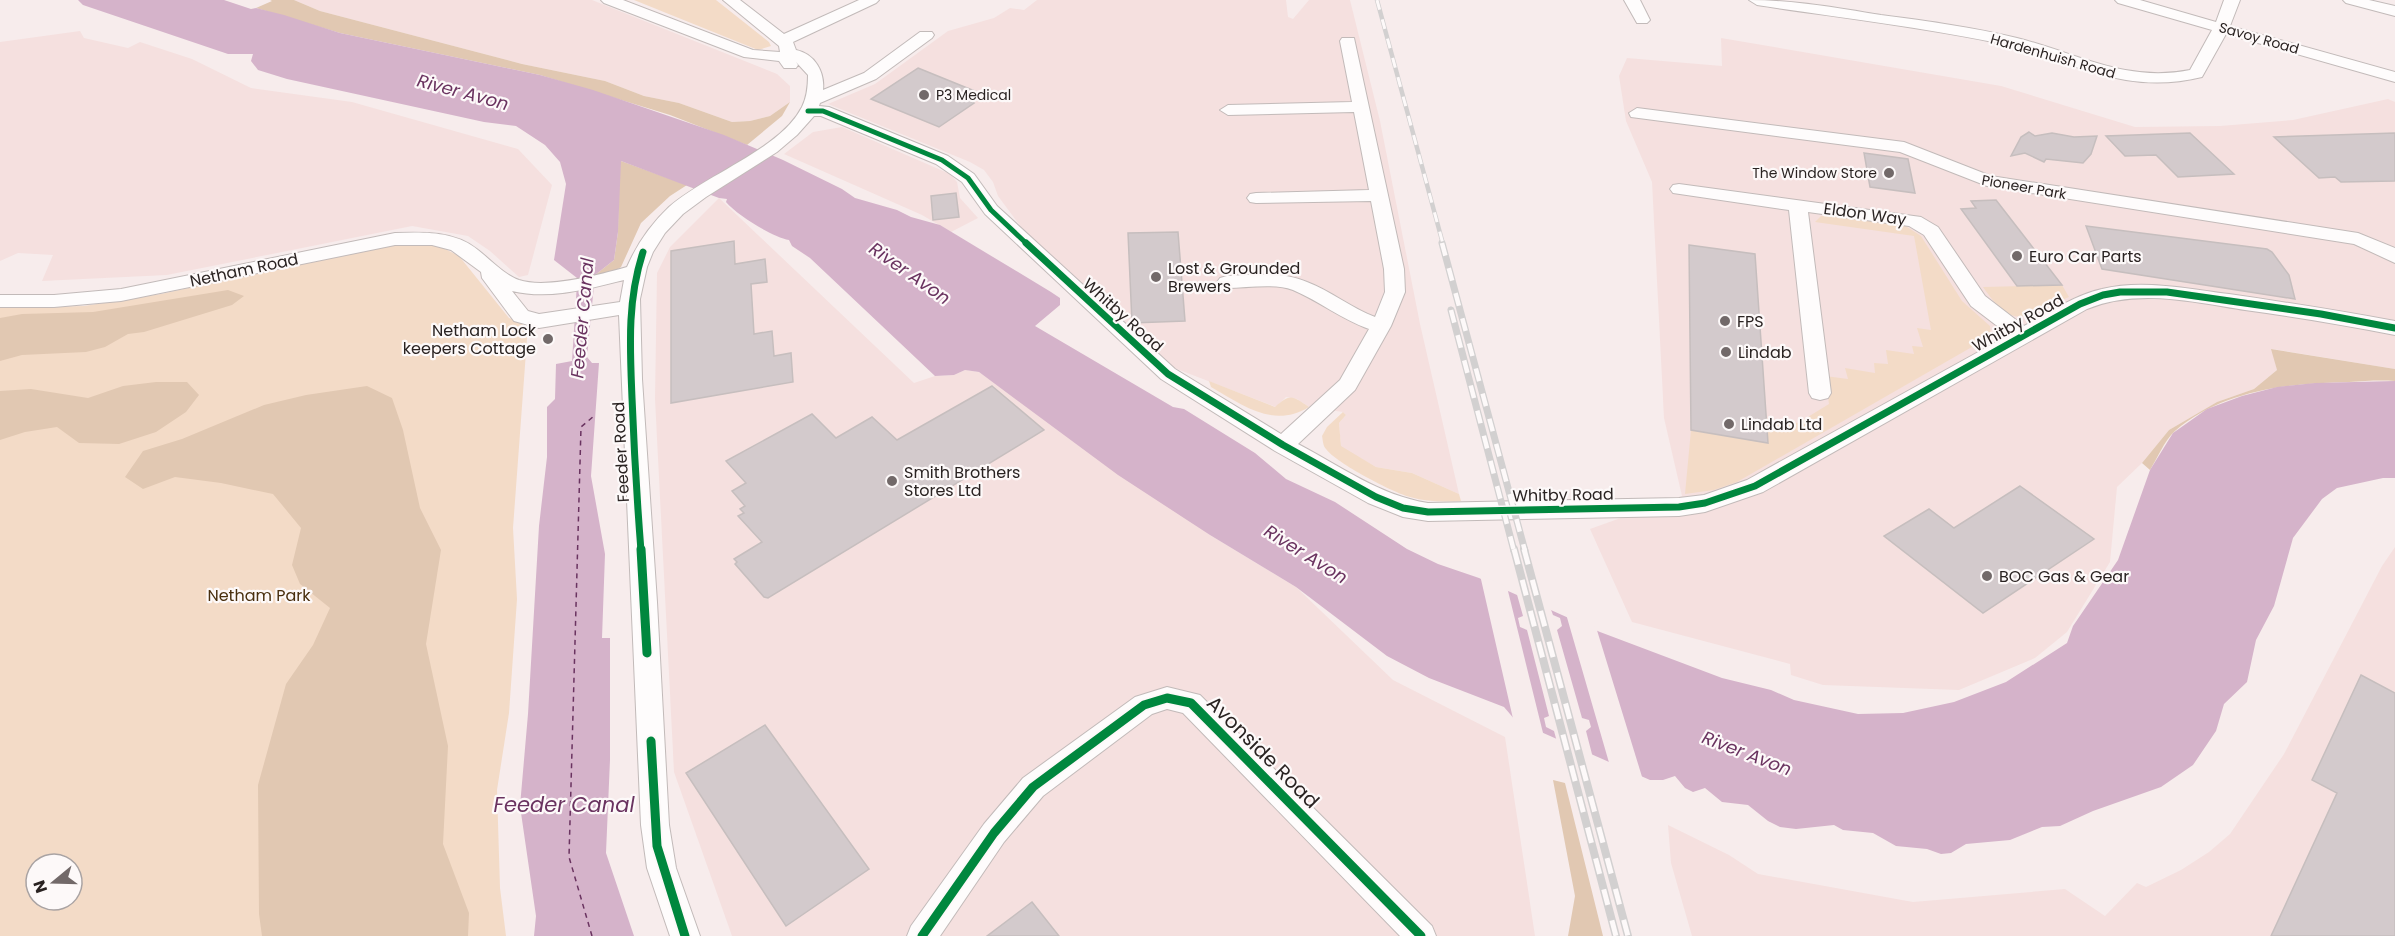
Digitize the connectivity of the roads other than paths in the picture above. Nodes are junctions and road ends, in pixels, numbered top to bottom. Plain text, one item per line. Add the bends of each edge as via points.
1 (609, 0) edge
2 (731, 0) edge
3 (871, 0) edge
4 (1632, 0) edge
5 (1757, 0) edge
6 (2123, 0) edge
7 (2232, 0) edge
8 (2351, 0) edge
9 (2395, 11) edge
10 (1642, 20) dead end
11 (2222, 27) junction
12 (926, 36) dead end
13 (1348, 40) dead end
14 (785, 48) junction
15 (2395, 77) edge
16 (812, 100) junction
17 (1361, 107) junction
18 (1228, 110) dead end
19 (1637, 113) dead end
20 (1679, 189) dead end
21 (1377, 195) junction
22 (1256, 198) dead end
23 (1798, 205) junction
24 (2395, 234) edge
25 (2387, 252) edge
26 (481, 263) junction
27 (636, 271) junction
28 (1227, 282) dead end
29 (0, 301) edge
30 (630, 307) junction
31 (1381, 326) junction
32 (2395, 328) edge
33 (2024, 336) junction
34 (1820, 393) dead end
35 (1283, 445) junction
36 (685, 936) edge
37 (922, 936) edge
38 (1421, 936) edge

1 - 14 street via 750,54 771,57
2 - 14 street
3 - 14 street
4 - 10 street
5 - 11 street, Hardenhuish Road via 1995,38 2145,81 2196,74
6 - 11 street, Savoy Road
7 - 11 street, Hardenhuish Road
8 - 9 street
11 - 15 street, Savoy Road
12 - 16 street via 870,76
13 - 17 street
14 - 16 street via 788,62
16 - 27 street, Feeder Road via 789,133 670,217 654,234
16 - 35 street, Whitby Road via 823,111 958,169 991,210 1161,367
17 - 18 street
17 - 21 street
19 - 25 street, Pioneer Park via 1904,147 1988,181 2350,238
20 - 23 street, Eldon Way
21 - 22 street
21 - 31 street via 1394,269 1395,292
23 - 33 street, Eldon Way via 1914,221 1931,231 1978,301
23 - 34 street, Eldon Way
24 - 25 street, Pioneer Park
26 - 27 street, Netham Road via 517,286 545,289
26 - 29 street, Netham Road via 447,242 395,239 121,294 54,301
26 - 30 street, Netham Road via 521,316 539,321
27 - 30 street, Feeder Road
28 - 31 street via 1281,281 1300,286 1353,316
30 - 36 street, Feeder Road via 633,434 657,846
31 - 35 street via 1348,385
32 - 33 street, Whitby Road via 2321,314 2138,291 2103,295 2080,304
33 - 35 street, Whitby Road via 1755,486 1696,505 1428,512 1376,497
37 - 38 street, Avonside Road via 994,833 1033,787 1144,705 1167,698 1191,703

